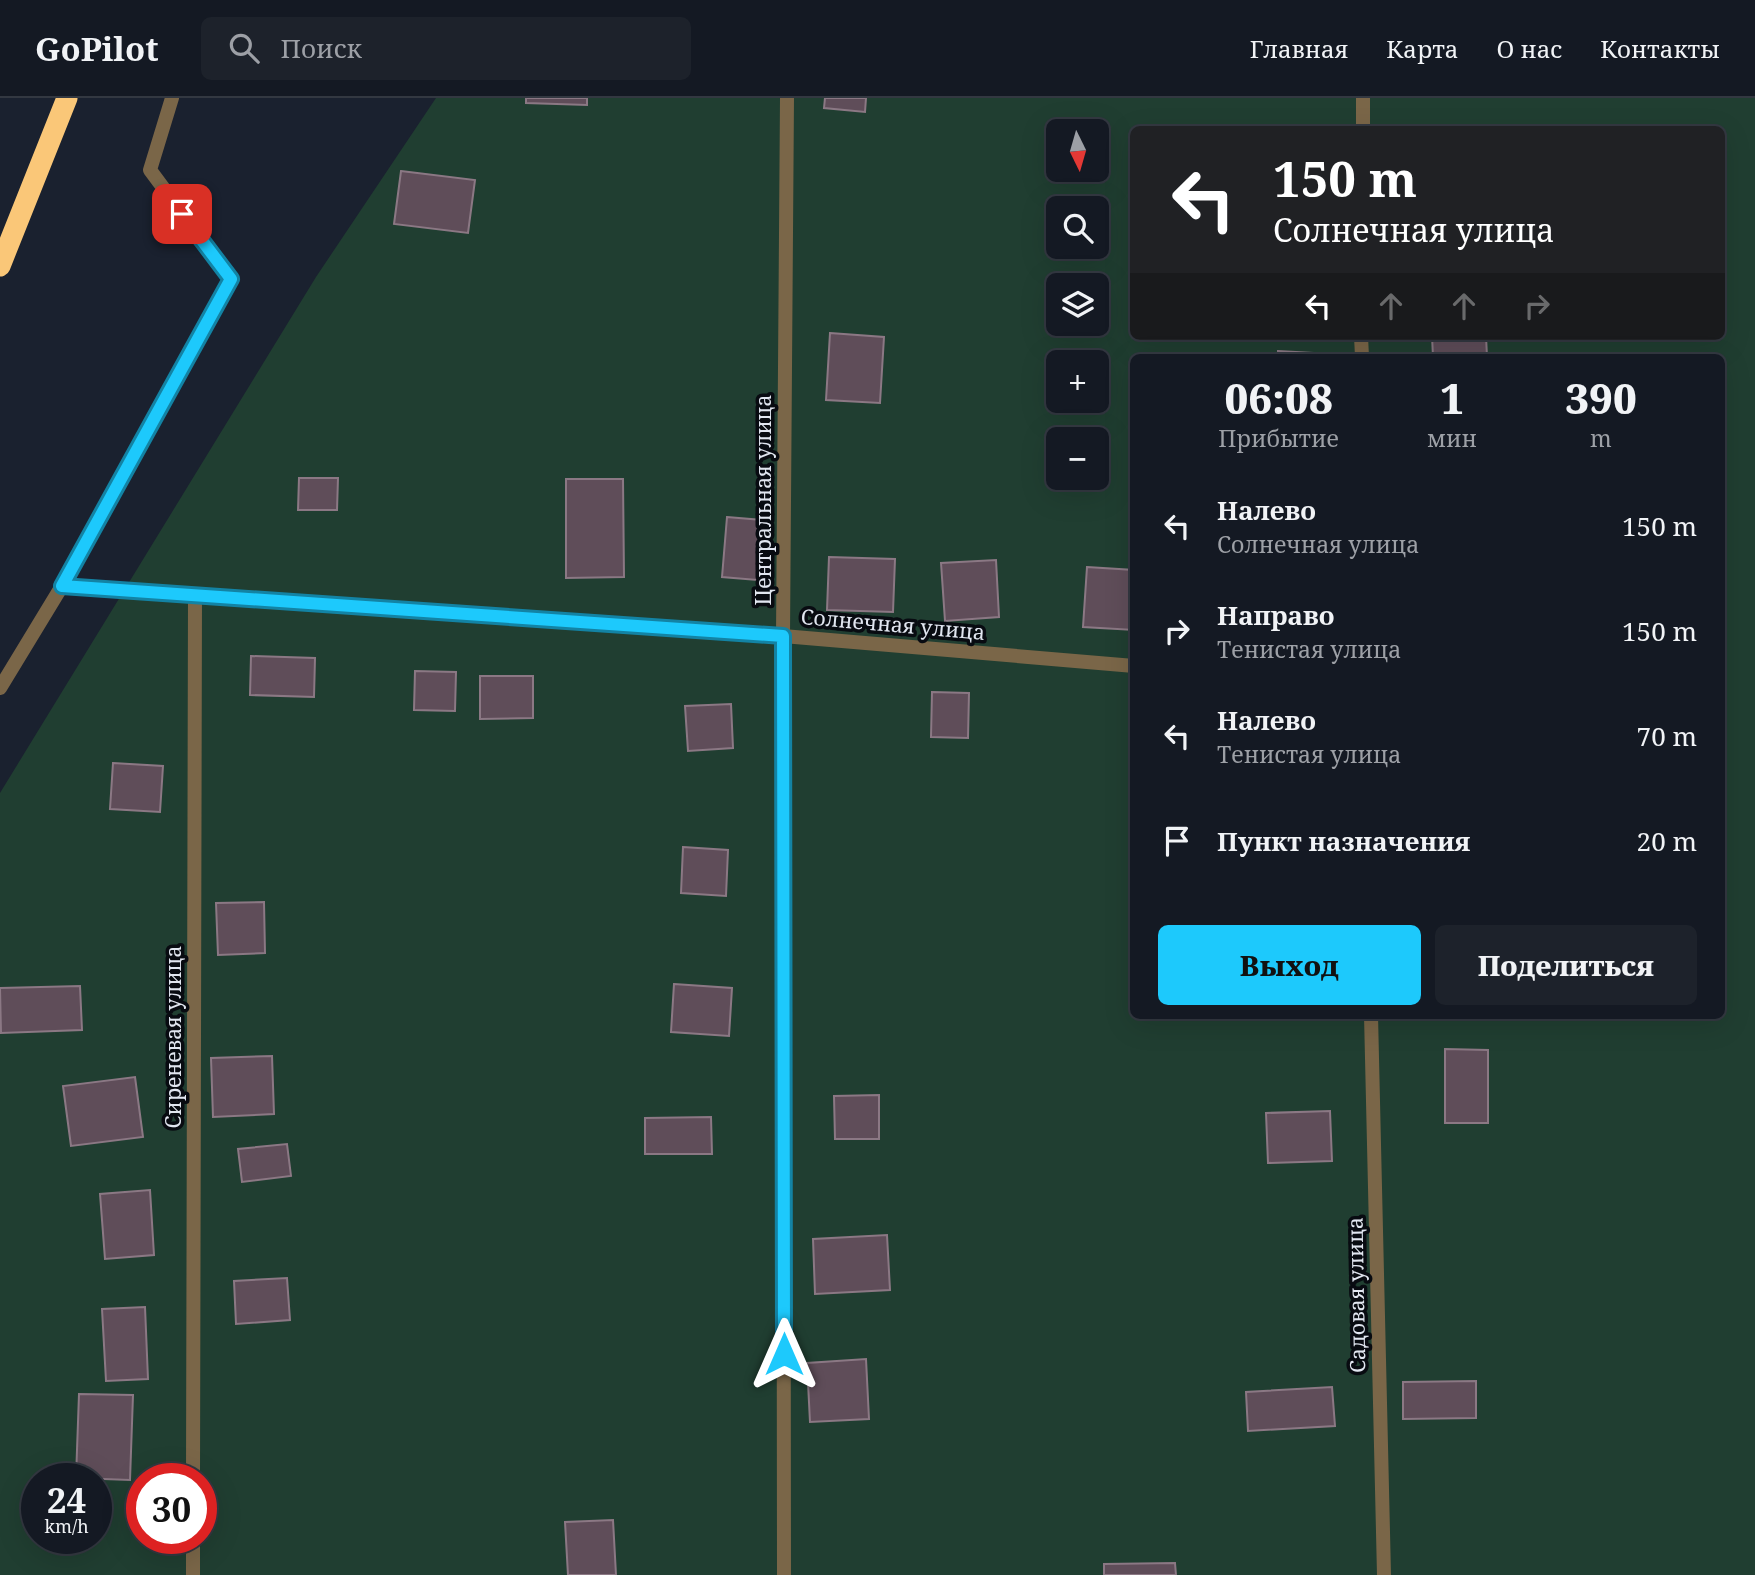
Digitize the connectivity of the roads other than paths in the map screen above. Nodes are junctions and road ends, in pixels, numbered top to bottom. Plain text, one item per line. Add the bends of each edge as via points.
1 (67, 98) edge
2 (172, 98) edge
3 (787, 98) edge
4 (1363, 98) edge
5 (1363, 126) edge
6 (0, 266) edge
7 (62, 586) junction
8 (195, 596) junction
9 (783, 636) junction
10 (1130, 666) edge
11 (0, 688) edge
12 (1371, 1019) edge
13 (193, 1463) edge
14 (193, 1554) edge
15 (192, 1575) edge
16 (784, 1575) edge
17 (1384, 1575) edge

1 - 6 highway
2 - 7 street via 150,170 231,279
3 - 9 street, Центральная улица
4 - 5 street
7 - 8 street, Солнечная улица
7 - 11 street
8 - 9 street, Солнечная улица
8 - 13 street, Сиреневая улица
9 - 10 street, Солнечная улица
9 - 16 street, Центральная улица
12 - 17 street, Садовая улица
14 - 15 street

